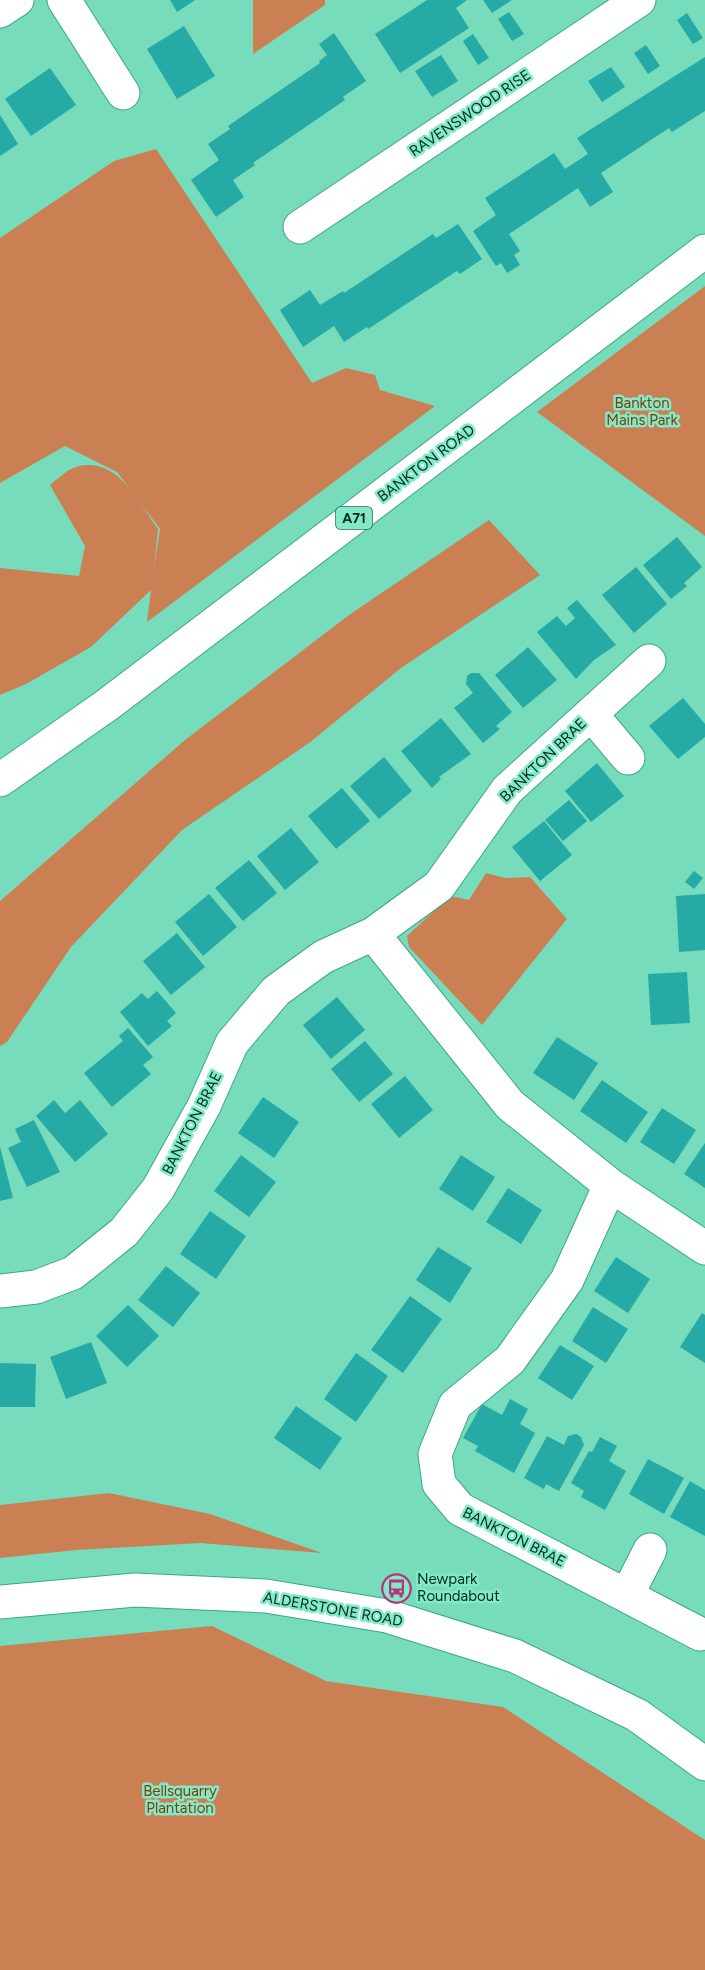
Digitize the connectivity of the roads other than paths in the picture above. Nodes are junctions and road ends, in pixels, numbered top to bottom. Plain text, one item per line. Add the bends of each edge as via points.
1 (17, 0) edge
2 (64, 0) edge
3 (639, 0) edge
4 (0, 11) edge
5 (123, 93) dead end
6 (300, 227) dead end
7 (705, 251) edge
8 (649, 661) dead end
9 (591, 714) junction
10 (628, 758) dead end
11 (0, 780) edge
12 (373, 934) junction
13 (610, 1185) junction
14 (705, 1248) edge
15 (0, 1291) edge
16 (650, 1550) dead end
17 (627, 1595) junction
18 (0, 1602) edge
19 (700, 1634) dead end
20 (705, 1764) edge

1 - 4 street
2 - 5 street
3 - 6 street, RAVENSWOOD RISE
7 - 11 street, BANKTON ROAD / A71 via 107,705
8 - 9 street, BANKTON BRAE
9 - 10 street, BANKTON BRAE
9 - 12 street, BANKTON BRAE via 507,790 439,886
12 - 13 street via 510,1105
12 - 15 street, BANKTON BRAE via 323,957 276,991 232,1043 204,1106 158,1189 124,1232 73,1274 36,1287
13 - 14 street
13 - 17 street, BANKTON BRAE via 567,1280 510,1360 455,1405 435,1454 439,1484 460,1509
16 - 17 street
17 - 19 street, BANKTON BRAE
18 - 20 street, ALDERSTONE ROAD via 135,1590 266,1596 387,1616 515,1656 637,1715

